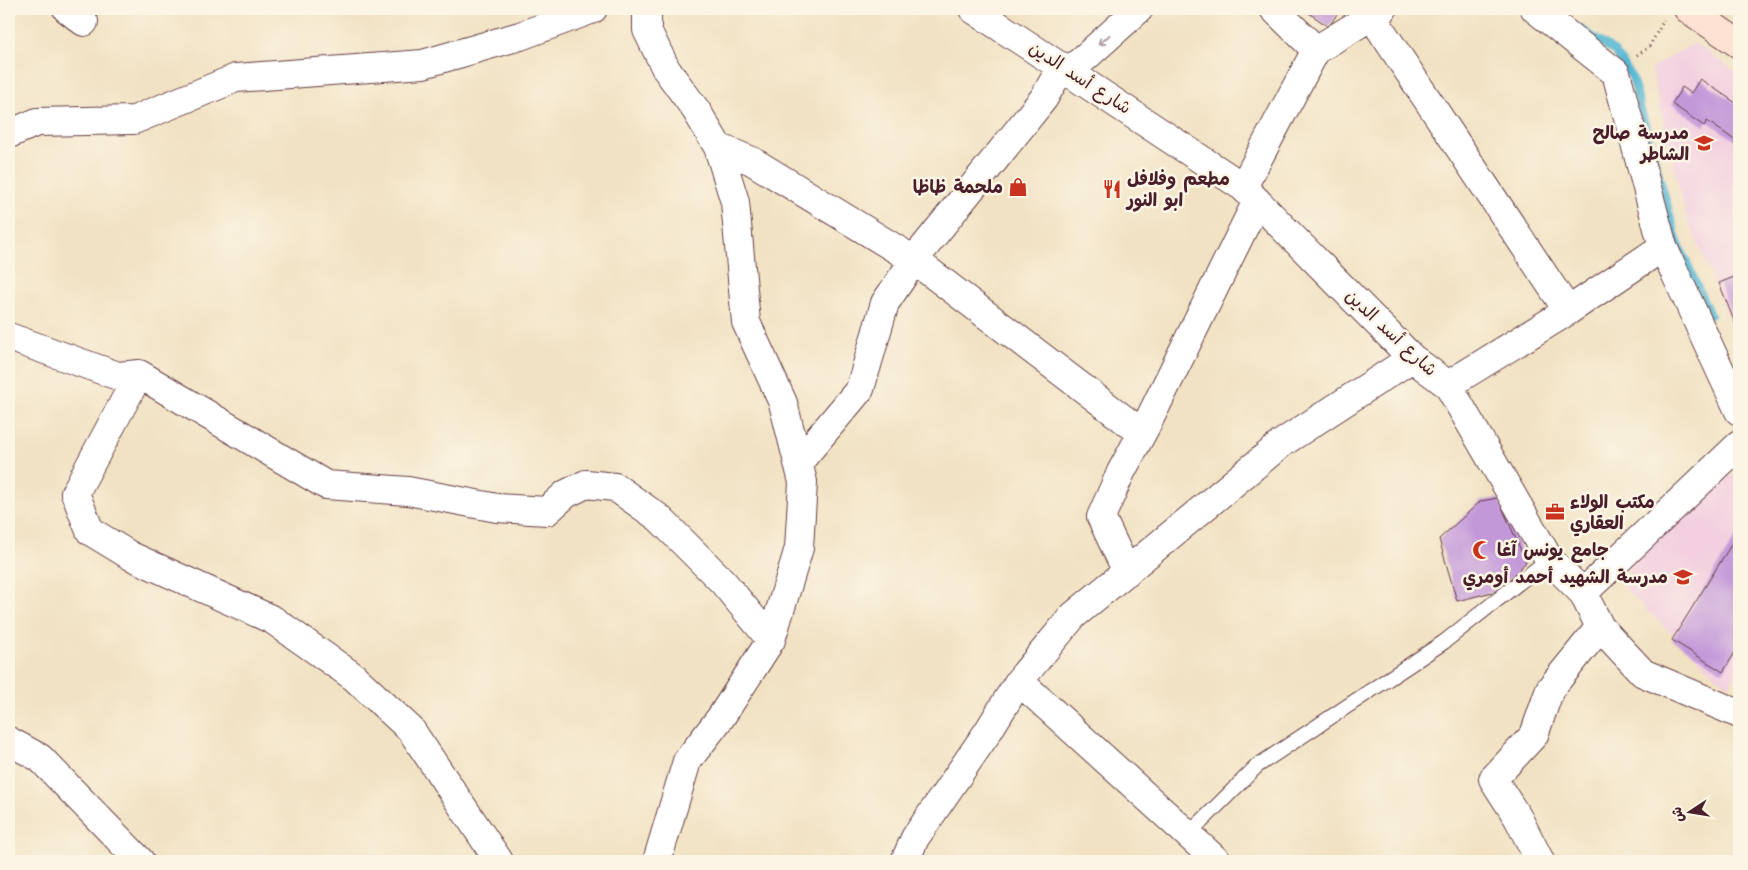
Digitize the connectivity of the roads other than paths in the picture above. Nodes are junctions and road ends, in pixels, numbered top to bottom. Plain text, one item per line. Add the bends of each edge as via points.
1 (593, 9) edge
2 (647, 9) edge
3 (973, 9) edge
4 (1138, 9) edge
5 (1274, 9) edge
6 (1535, 9) edge
7 (1377, 12) edge
8 (1677, 13) edge
9 (1739, 44) edge
10 (1316, 50) junction
11 (1066, 68) junction
12 (9, 134) edge
13 (718, 147) junction
14 (1250, 194) junction
15 (1663, 247) junction
16 (914, 260) junction
17 (1568, 311) junction
18 (9, 337) edge
19 (1412, 358) junction
20 (139, 374) junction
21 (1448, 385) junction
22 (1739, 411) edge
23 (1142, 433) junction
24 (1739, 445) edge
25 (798, 462) junction
26 (1549, 559) junction
27 (1127, 572) junction
28 (1583, 593) junction
29 (1600, 627) junction
30 (771, 640) junction
31 (1019, 680) junction
32 (1739, 714) edge
33 (9, 740) edge
34 (1188, 835) junction
35 (140, 861) edge
36 (499, 861) edge
37 (656, 861) edge
38 (905, 861) edge
39 (1217, 861) edge
40 (1540, 861) edge

1 - 12 street via 520,36 423,64 236,78 134,120 37,122
2 - 13 street via 647,30 666,69
3 - 11 street, شارع أسد الدين
4 -> 11 street
5 - 10 street
6 - 15 street via 1624,66
7 - 10 street
7 - 17 street
8 - 9 main road
10 - 14 street
11 - 14 street, شارع أسد الدين
11 - 16 street
13 - 16 street via 752,161
13 - 25 street via 735,202 746,322 783,403
14 - 19 street, شارع أسد الدين
14 - 23 street
15 - 17 street
15 - 22 street
16 - 23 street
16 - 25 street via 886,303 860,389
17 - 21 street
18 - 20 street via 118,376
19 - 21 street, شارع أسد الدين
19 - 27 street via 1282,443
20 - 30 street via 326,485 408,491 497,508 547,511 566,494 586,484 615,487 659,518 723,582
20 - 36 street via 76,493 90,531 131,556 273,620 354,677 410,730
21 - 26 street, شارع أسد الدين
23 - 27 street via 1101,517
24 - 28 street
25 - 30 street via 803,482 799,548
26 - 28 street, شارع أسد الدين
26 - 34 lane via 1444,642 1257,766
27 - 31 street via 1073,616
28 - 29 street, شارع أسد الدين
29 - 32 street, شارع أسد الدين via 1643,673
29 - 40 street via 1550,689 1534,735 1493,779
30 - 37 street via 721,717 687,760
31 - 34 street
31 - 38 street via 987,734 915,838
33 - 35 street via 40,758
34 - 39 street

